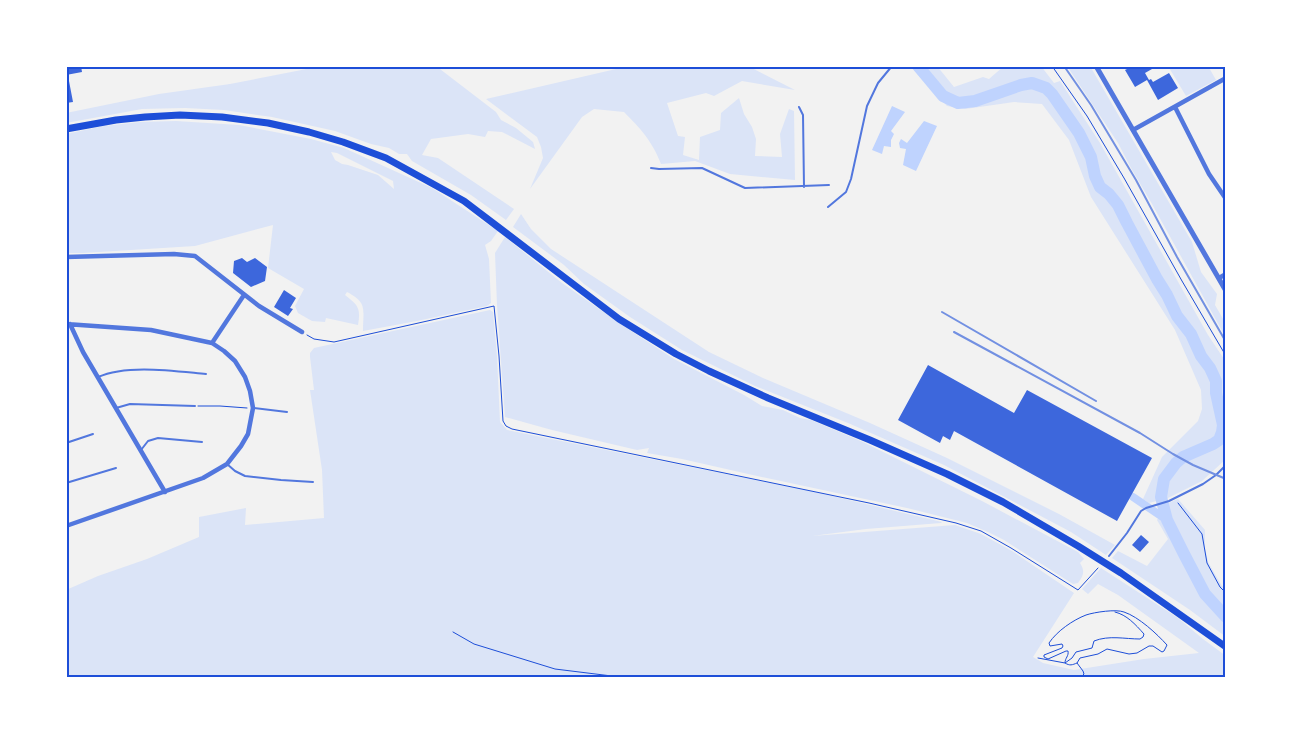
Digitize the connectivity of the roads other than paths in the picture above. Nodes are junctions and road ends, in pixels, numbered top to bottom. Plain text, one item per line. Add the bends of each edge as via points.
1 (892, 66) edge
2 (1096, 66) edge
3 (1226, 78) edge
4 (799, 107) dead end
5 (1175, 107) junction
6 (66, 129) edge
7 (1133, 130) junction
8 (651, 168) dead end
9 (829, 185) dead end
10 (804, 187) junction
11 (1226, 199) edge
12 (828, 206) dead end
13 (66, 257) edge
14 (1226, 274) edge
15 (1219, 278) junction
16 (1226, 291) edge
17 (244, 295) junction
18 (68, 324) edge
19 (302, 332) road end
20 (212, 343) junction
21 (206, 374) dead end
22 (98, 377) junction
23 (195, 406) road end
24 (116, 408) junction
25 (253, 408) junction
26 (288, 412) dead end
27 (93, 434) dead end
28 (202, 442) dead end
29 (66, 443) edge
30 (141, 450) junction
31 (228, 464) junction
32 (1226, 465) edge
33 (116, 468) dead end
34 (313, 482) dead end
35 (66, 483) edge
36 (165, 492) junction
37 (66, 526) edge
38 (1109, 556) dead end
39 (1226, 647) edge

1 - 12 lane via 878,83 867,106 846,192
2 - 7 street
3 - 5 street
4 - 10 lane via 803,115
5 - 7 street
5 - 11 street via 1209,174
6 - 39 highway via 144,117 222,117 268,122 309,132 386,158 464,202 619,318 676,354 1003,502 1121,573
7 - 15 street
8 - 10 lane via 702,168 745,188
9 - 10 lane
13 - 17 street via 195,256
14 - 15 street
15 - 16 street
17 - 19 street
17 - 20 street
18 - 20 street via 152,330
18 - 22 street
20 - 25 street via 235,361 245,377
21 - 22 lane via 124,370
22 - 24 street
23 - 24 lane via 130,404
24 - 30 street
25 - 26 lane
25 - 31 street via 248,434
27 - 29 lane
28 - 30 lane via 158,438 148,441
30 - 36 street
31 - 34 lane via 245,476
31 - 36 street via 203,478
32 - 38 lane via 1203,484 1141,511
33 - 35 lane
36 - 37 street

